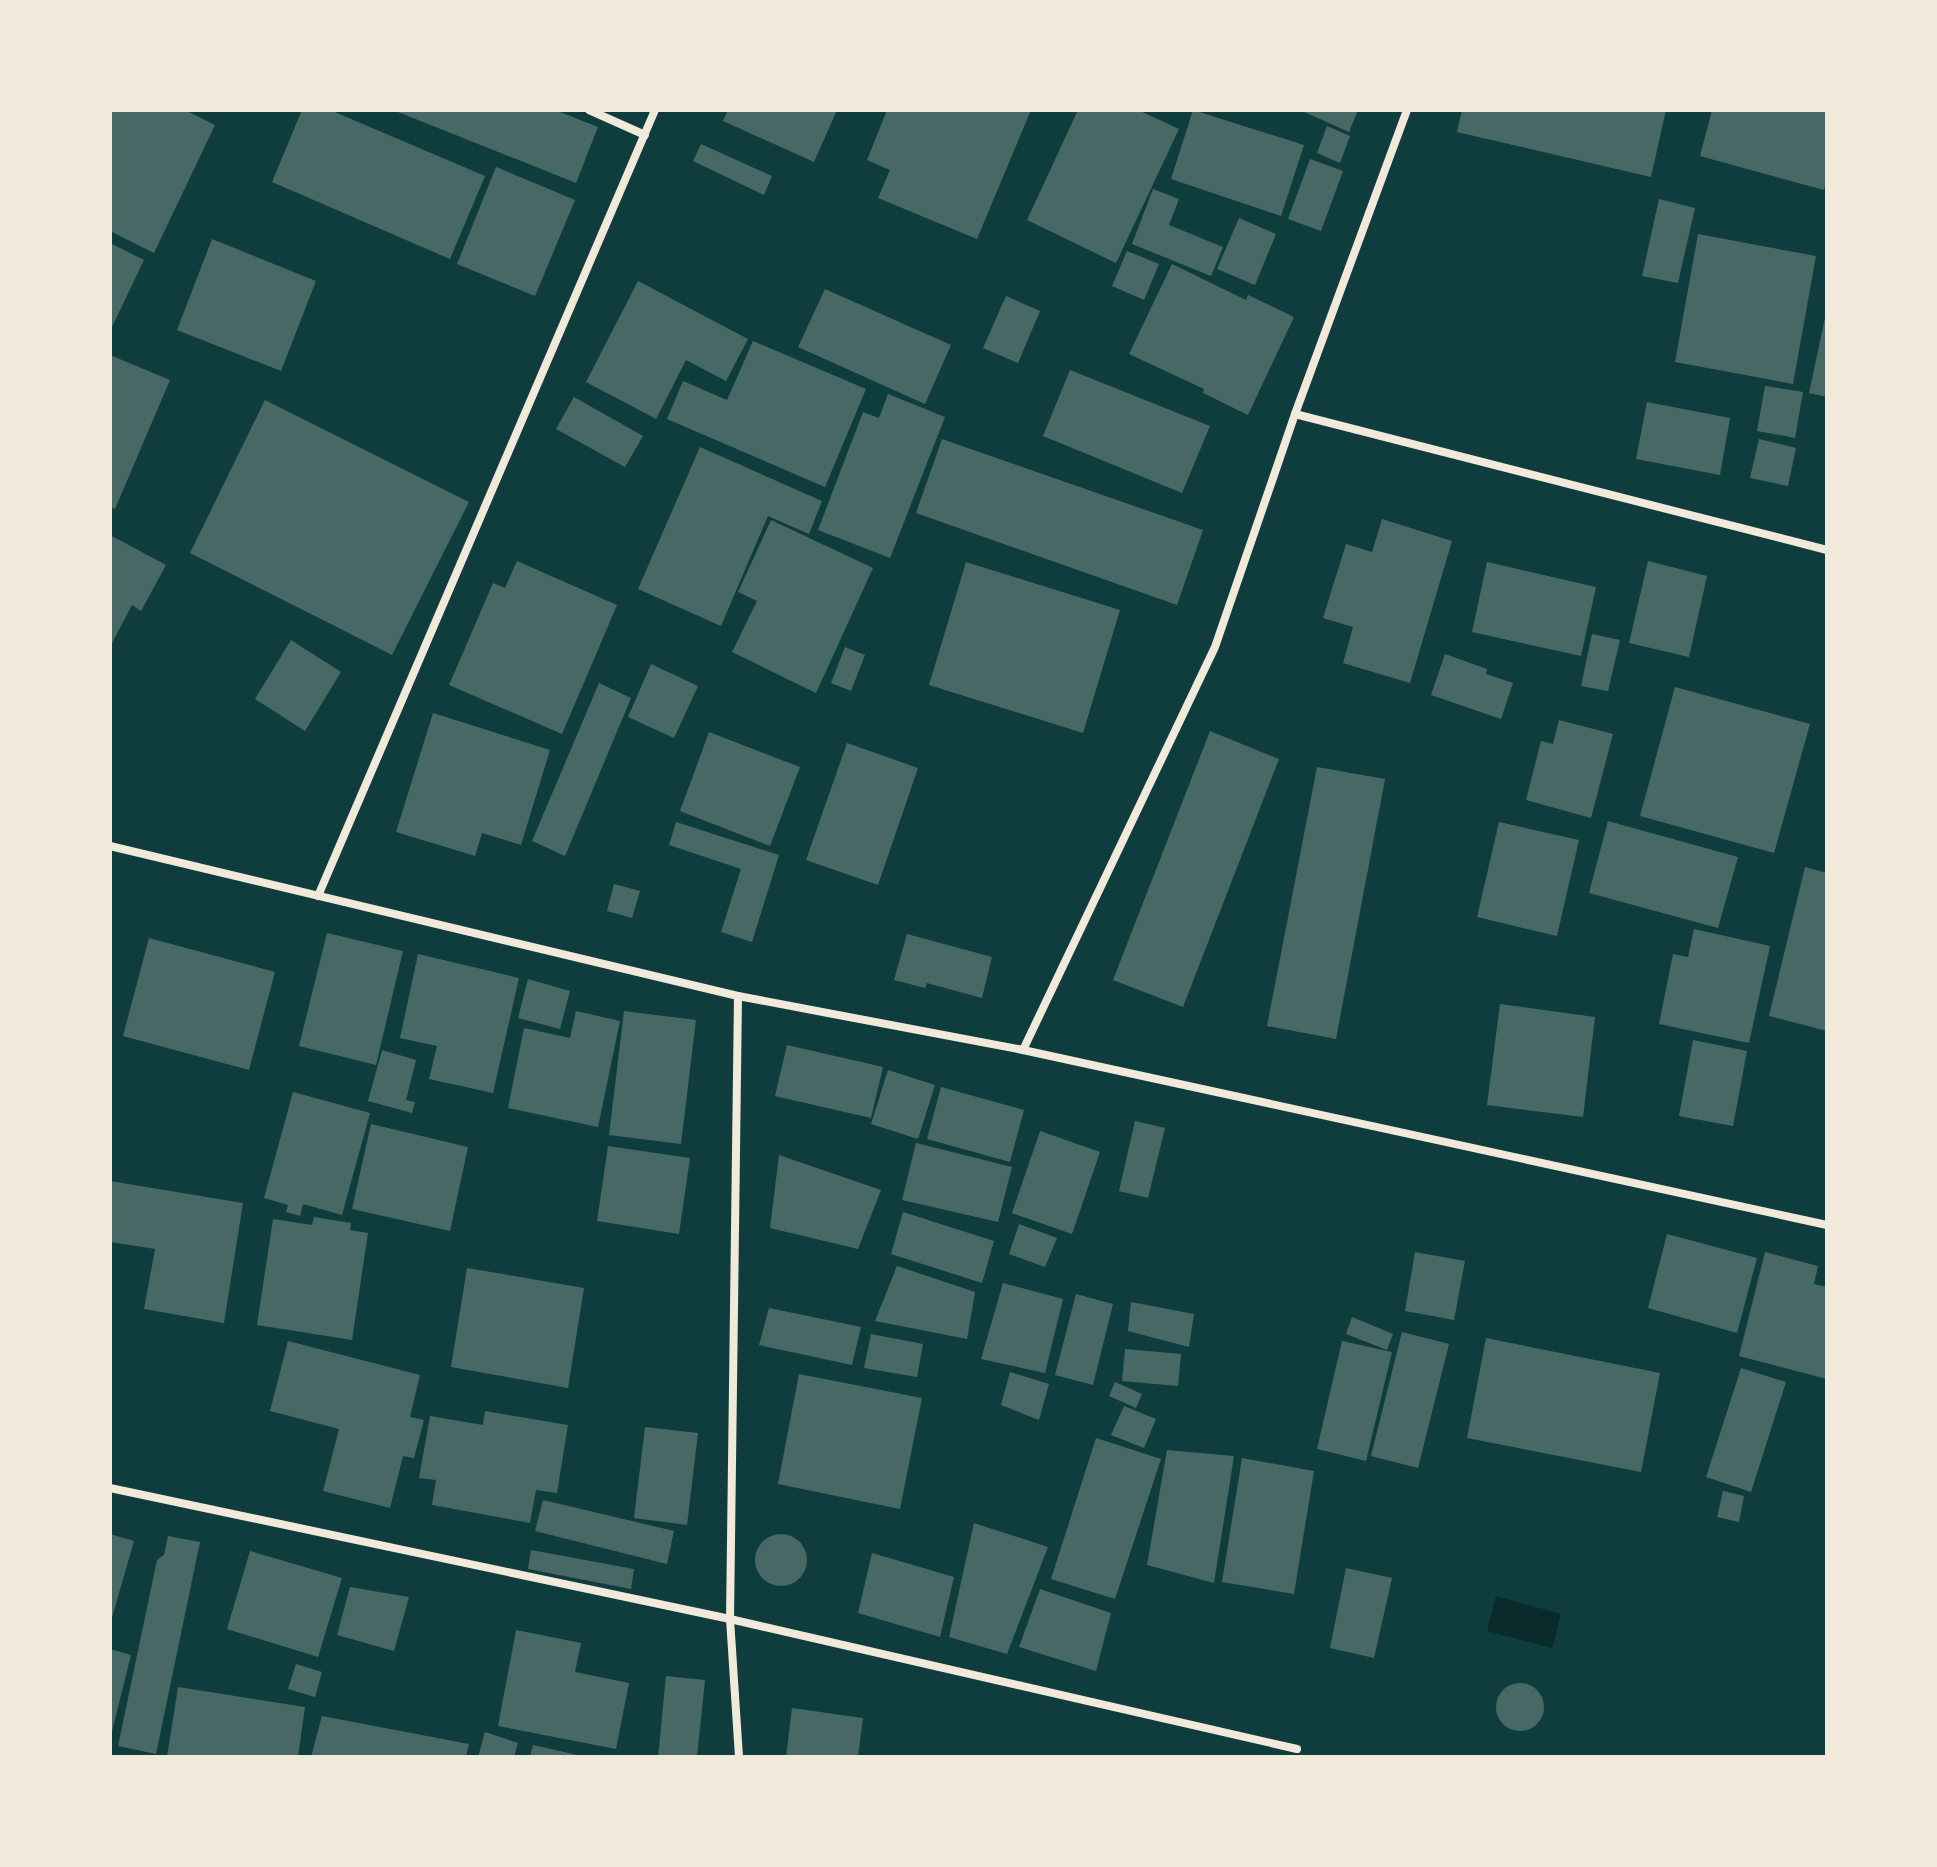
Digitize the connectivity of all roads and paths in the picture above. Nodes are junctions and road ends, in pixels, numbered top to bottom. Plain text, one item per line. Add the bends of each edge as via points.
1 (589, 110) edge
2 (655, 110) edge
3 (1407, 110) edge
4 (645, 135) junction
5 (1295, 414) junction
6 (1827, 550) edge
7 (110, 846) edge
8 (318, 896) junction
9 (738, 996) junction
10 (1023, 1050) junction
11 (1827, 1225) edge
12 (110, 1488) edge
13 (730, 1619) junction
14 (1297, 1749) dead end
15 (739, 1757) edge

1 - 4 street
2 - 4 street
3 - 5 street
4 - 8 street
5 - 6 street
5 - 10 street via 1215,647
7 - 8 street
8 - 9 street
9 - 10 street
9 - 13 street
10 - 11 street
12 - 13 street
13 - 14 street
13 - 15 street

